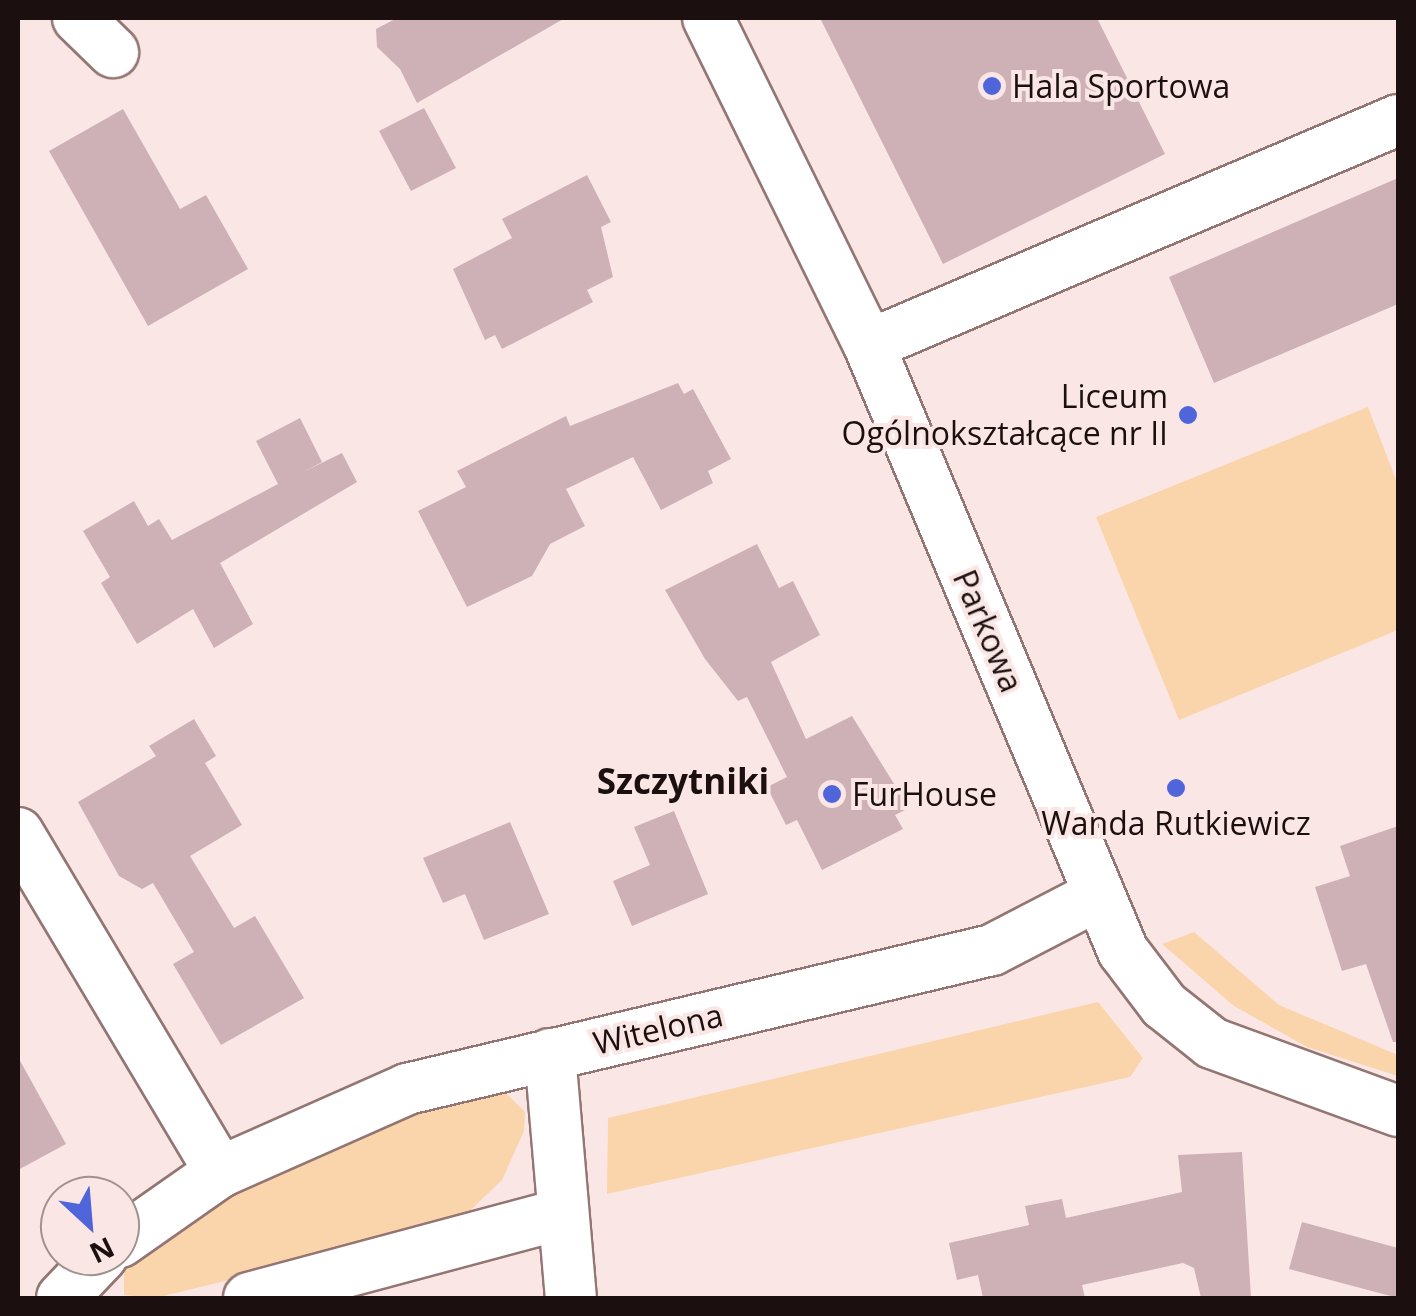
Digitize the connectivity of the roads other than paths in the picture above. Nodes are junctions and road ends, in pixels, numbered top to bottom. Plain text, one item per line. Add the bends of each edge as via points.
1 (78, 18) edge
2 (708, 18) edge
3 (114, 52) dead end
4 (1398, 120) edge
5 (869, 345) junction
6 (18, 833) edge
7 (1098, 895) junction
8 (550, 1054) junction
9 (1398, 1111) edge
10 (220, 1172) junction
11 (558, 1214) junction
12 (140, 1228) edge
13 (83, 1276) edge
14 (62, 1298) edge
15 (248, 1298) edge
16 (571, 1298) edge

1 - 3 street
2 - 5 street, Parkowa
4 - 5 street
5 - 7 street, Parkowa
6 - 10 street
7 - 8 street, Witelona via 992,950
7 - 9 street, Parkowa via 1123,951 1188,1029 1269,1069
8 - 10 street, Witelona via 407,1090
8 - 11 street
10 - 12 street, Witelona
11 - 15 street
11 - 16 street
13 - 14 street

